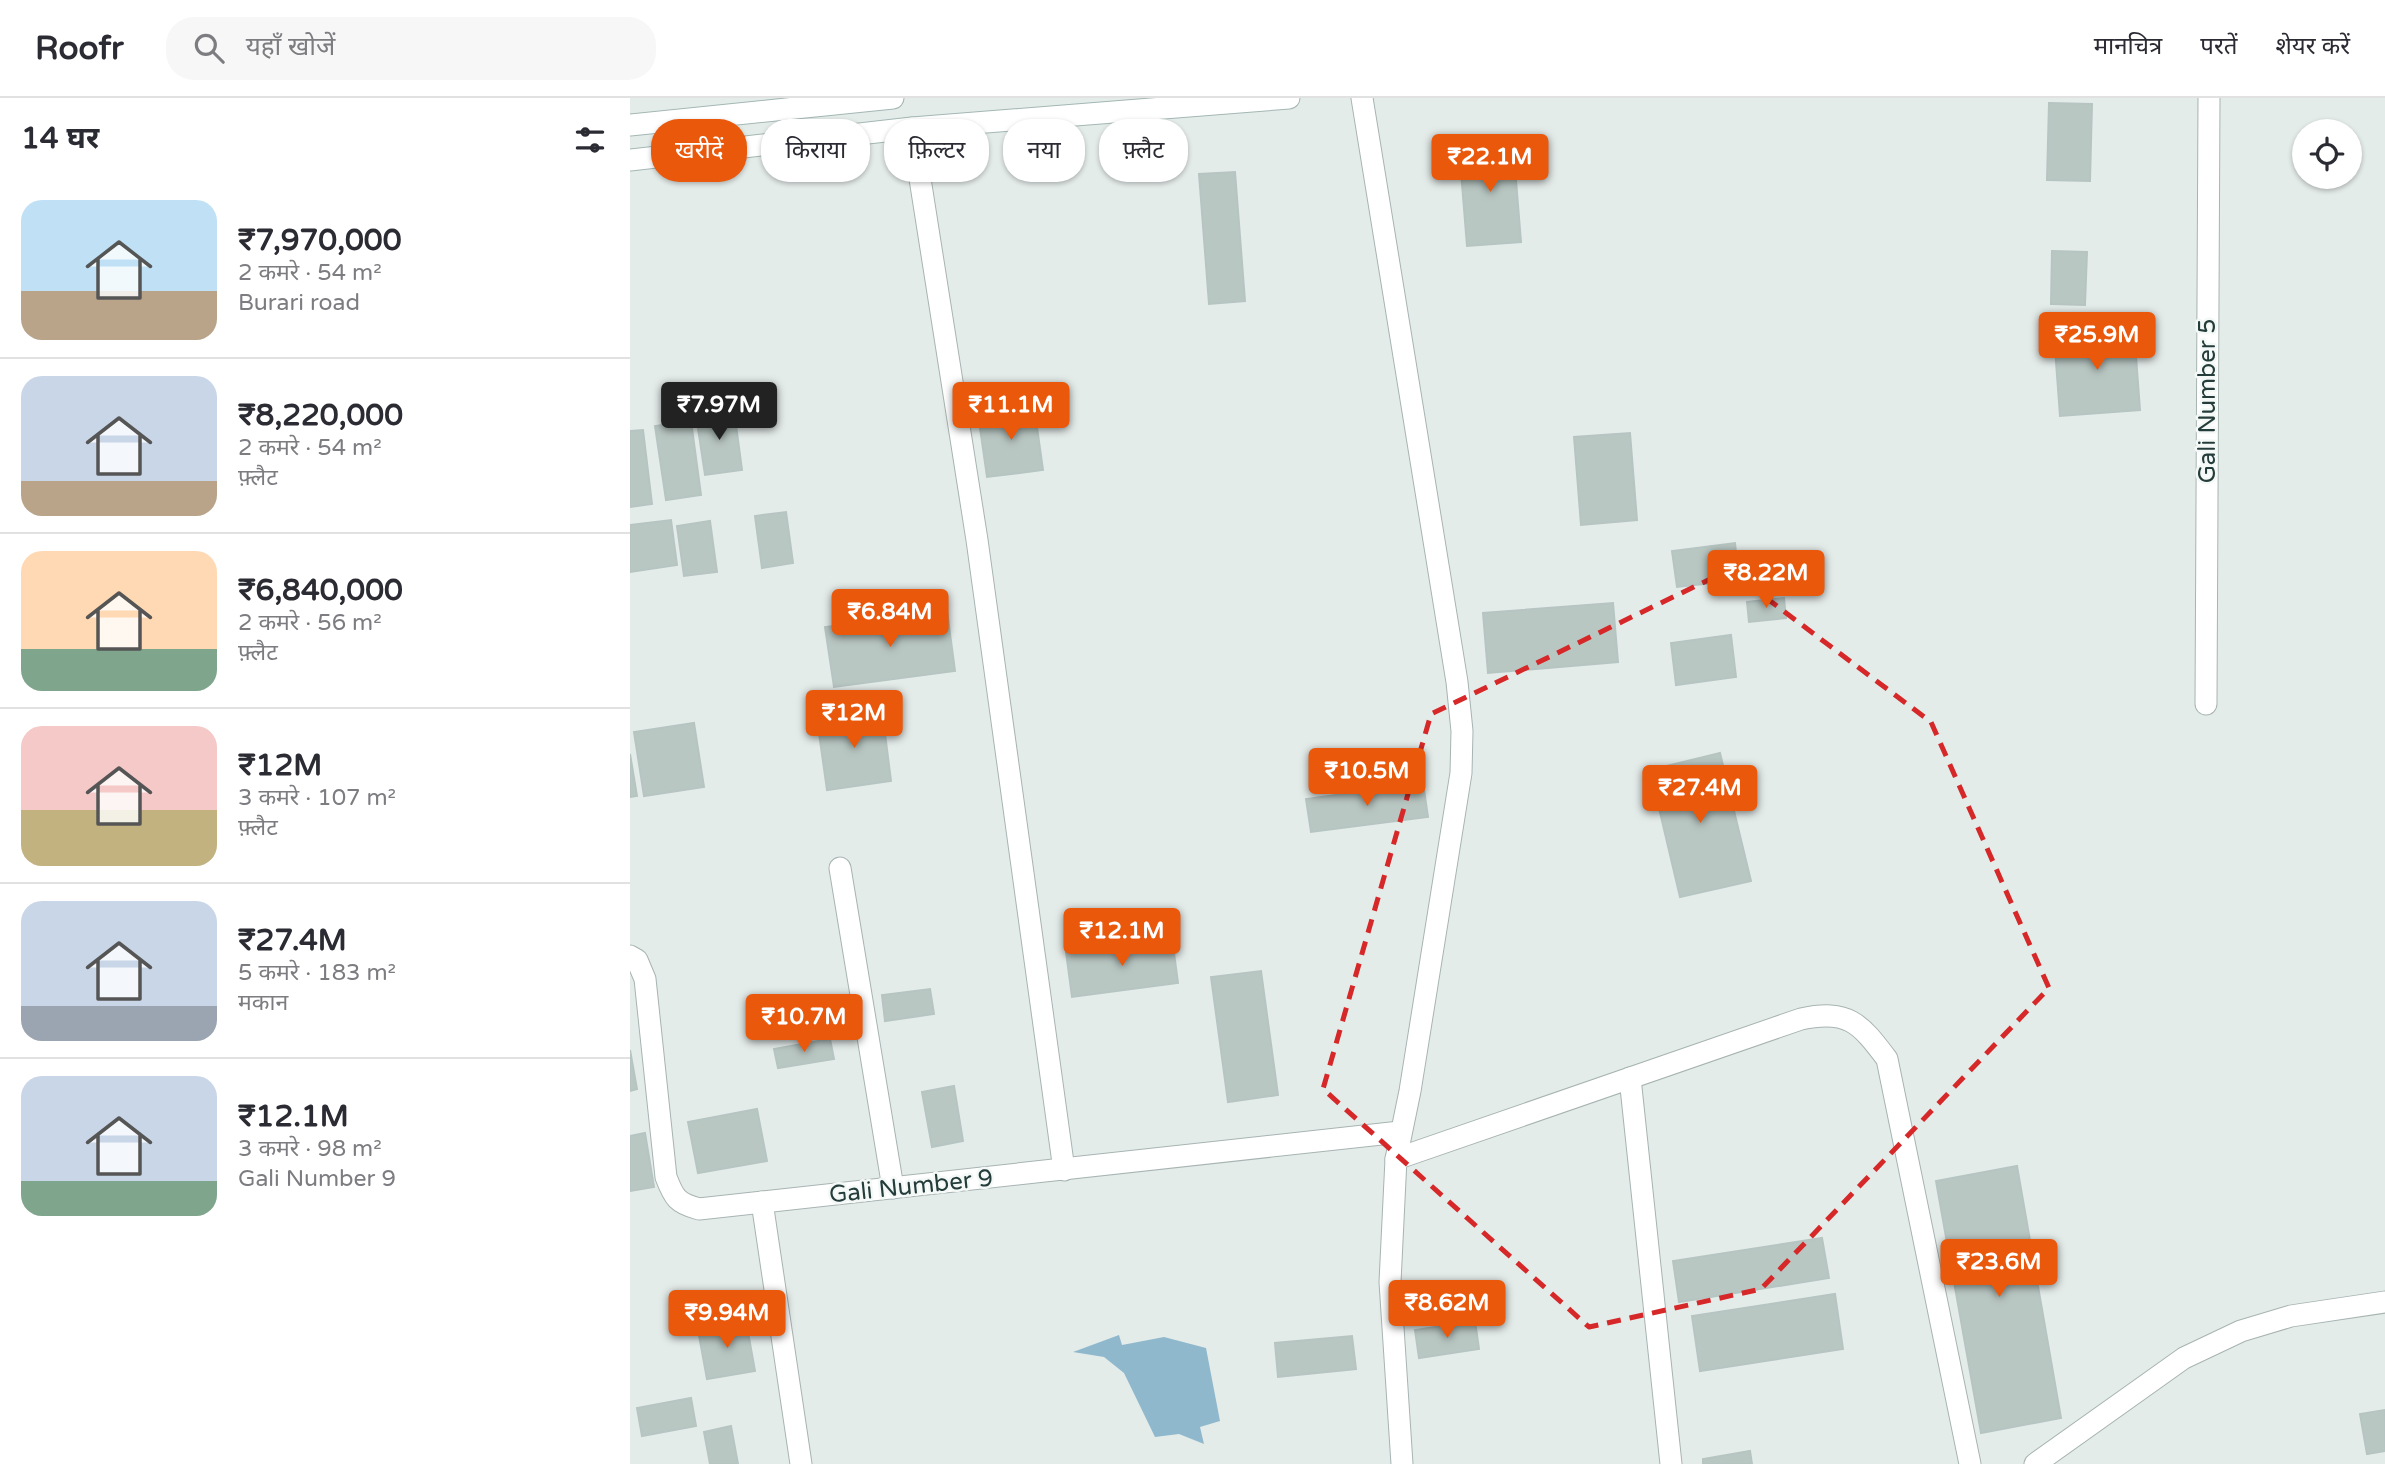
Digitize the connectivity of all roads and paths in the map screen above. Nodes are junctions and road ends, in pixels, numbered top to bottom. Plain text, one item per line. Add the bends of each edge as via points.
1 (893, 98) edge
2 (1289, 98) edge
3 (1362, 98) edge
4 (2209, 98) edge
5 (989, 122) edge
6 (630, 125) edge
7 (884, 131) edge
8 (630, 160) edge
9 (921, 182) edge
10 (2206, 704) dead end
11 (840, 868) dead end
12 (630, 956) edge
13 (1630, 1078) junction
14 (1400, 1132) junction
15 (1396, 1159) junction
16 (1064, 1170) junction
17 (893, 1188) junction
18 (762, 1202) junction
19 (2385, 1302) edge
20 (801, 1464) edge
21 (1402, 1464) edge
22 (1671, 1464) edge
23 (1970, 1464) edge
24 (2035, 1464) edge

1 - 6 street
2 - 5 street
3 - 14 street via 1462,731 1461,773
4 - 10 street, Gali Number 5
7 - 8 street
9 - 16 street via 977,540
11 - 17 street
12 - 18 street, Gali Number 9 via 637,960 645,979 671,1190 682,1204 699,1209
13 - 15 street
13 - 22 street
13 - 23 street via 1821,1015 1847,1017 1868,1033 1887,1059
14 - 15 street
14 - 16 street, Gali Number 9
15 - 21 street via 1391,1282
16 - 17 street, Gali Number 9
17 - 18 street, Gali Number 9
18 - 20 street
19 - 24 street via 2291,1316 2241,1331 2184,1358

